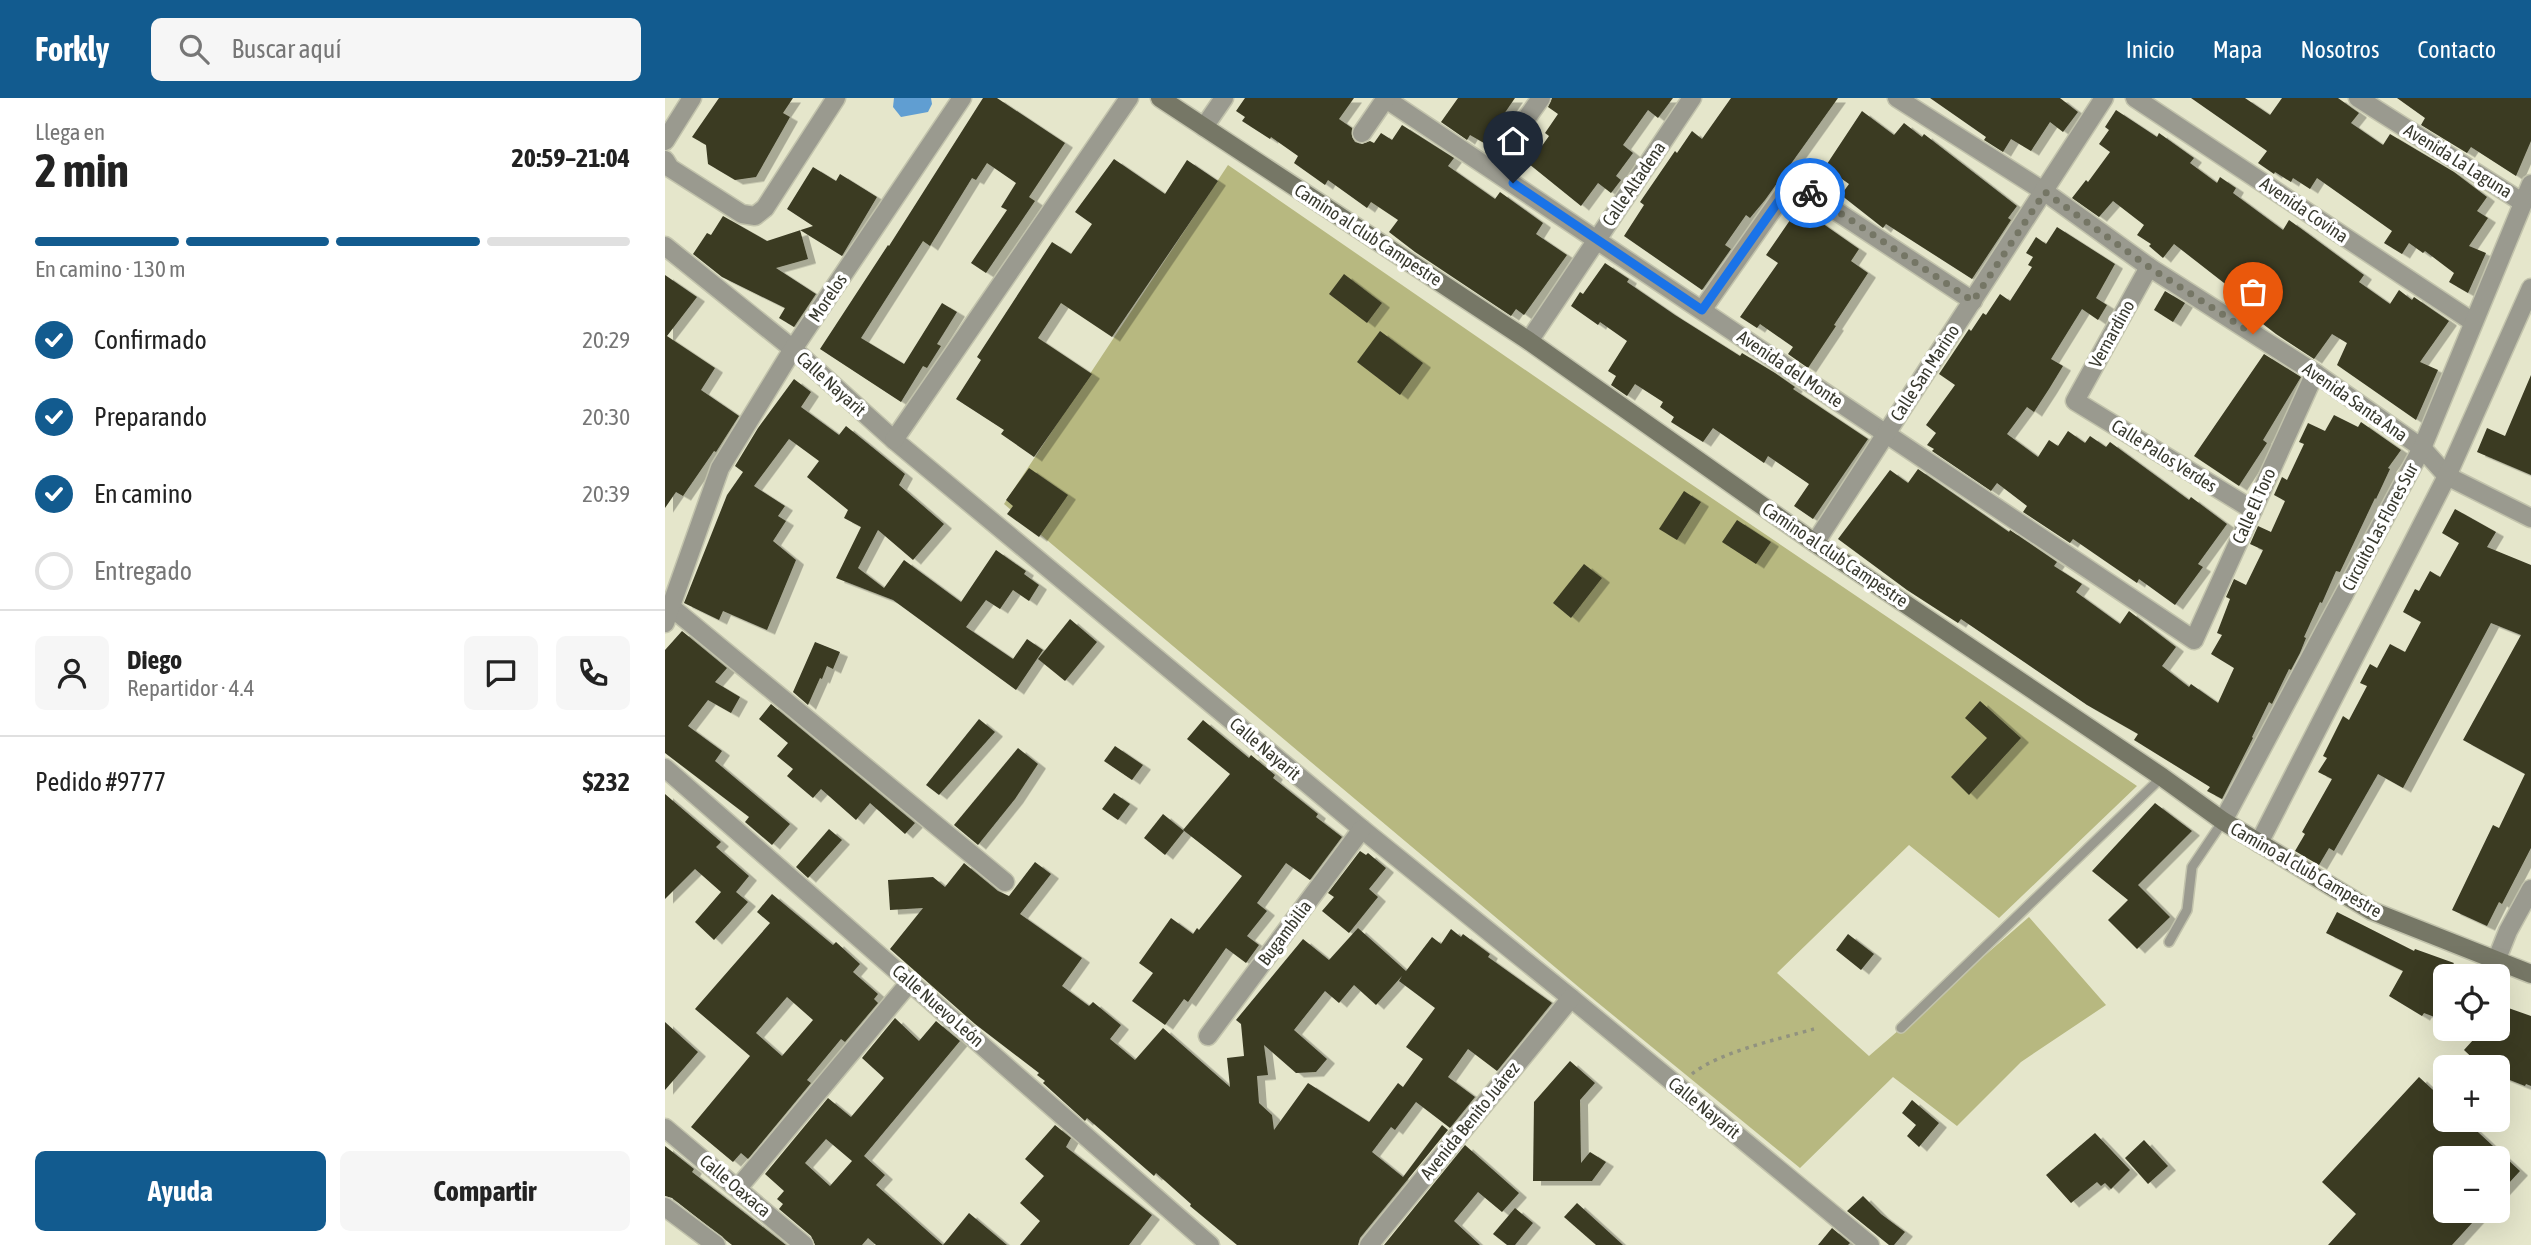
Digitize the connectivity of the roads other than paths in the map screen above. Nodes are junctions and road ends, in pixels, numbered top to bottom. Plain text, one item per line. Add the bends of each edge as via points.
1 (692, 98) edge
2 (835, 98) edge
3 (962, 98) edge
4 (1129, 98) edge
5 (1160, 98) edge
6 (1224, 98) edge
7 (1386, 98) edge
8 (1541, 98) edge
9 (1692, 98) edge
10 (1897, 98) edge
11 (2104, 98) edge
12 (2135, 98) edge
13 (2358, 98) edge
14 (1204, 127) junction
15 (1362, 133) dead end
16 (665, 141) edge
17 (665, 160) edge
18 (1491, 168) junction
19 (2531, 184) edge
20 (2045, 192) junction
21 (2522, 202) junction
22 (1597, 239) junction
23 (665, 246) edge
24 (2149, 267) junction
25 (2531, 288) edge
26 (1973, 301) junction
27 (1702, 310) junction
28 (2473, 322) junction
29 (1529, 341) junction
30 (793, 349) junction
31 (2315, 373) junction
32 (2075, 401) joint
33 (1886, 433) junction
34 (894, 440) junction
35 (2421, 448) junction
36 (2447, 476) junction
37 (2252, 510) junction
38 (2531, 518) edge
39 (1815, 543) junction
40 (668, 615) edge
41 (2195, 640) joint
42 (665, 768) edge
43 (2162, 776) junction
44 (2223, 821) junction
45 (1362, 829) junction
46 (2259, 843) junction
47 (1005, 883) dead end
48 (2531, 890) edge
49 (2169, 942) dead end
50 (2496, 961) junction
51 (2531, 974) edge
52 (910, 982) junction
53 (1571, 998) junction
54 (1901, 1028) dead end
55 (1208, 1036) dead end
56 (665, 1128) edge
57 (738, 1188) junction
58 (665, 1207) edge
59 (716, 1245) edge
60 (804, 1245) edge
61 (1210, 1245) edge
62 (1369, 1245) edge
63 (1870, 1245) edge

1 - 16 street
2 - 17 street via 765,208 754,216 742,214 670,168
3 - 30 street, Morelos
4 - 34 street
5 - 14 main road, Camino al club Campestre
6 - 14 street
7 - 15 street
7 - 18 street, Avenida del Monte
8 - 18 street
9 - 22 street, Calle Altadena
10 - 20 street, Avenida Santa Ana
11 - 20 street, Calle San Marino
12 - 28 street, Avenida Covina
13 - 21 street, Avenida La Laguna
14 - 29 main road, Camino al club Campestre
18 - 22 street, Avenida del Monte
19 - 21 street, Circuito Las Flores Sur
20 - 24 street, Avenida Santa Ana
20 - 26 street, Calle San Marino
21 - 28 street, Circuito Las Flores Sur
22 - 27 street, Avenida del Monte
22 - 29 street, Calle Altadena
23 - 30 street, Calle Nayarit
24 - 31 street, Avenida Santa Ana
24 - 32 street, Vernardino
25 - 36 street, Circuito Las Flores Sur
26 - 27 street via 1792,182
26 - 33 street, Calle San Marino
27 - 33 street, Avenida del Monte
28 - 35 street, Circuito Las Flores Sur
29 - 39 main road, Camino al club Campestre
30 - 34 street, Calle Nayarit
30 - 40 street, Morelos via 720,468
31 - 35 street, Avenida Santa Ana
31 - 37 street, Calle El Toro
32 - 37 street, Calle Palos Verdes
33 - 39 street, Calle San Marino
33 - 41 street, Avenida del Monte
34 - 45 street, Calle Nayarit
35 - 36 street, Avenida Santa Ana
35 - 44 street, Circuito Las Flores Sur
36 - 38 street, Avenida Santa Ana
36 - 46 street, Circuito Las Flores Sur
37 - 41 street, Calle El Toro
39 - 43 main road, Camino al club Campestre
40 - 47 street
42 - 52 street, Calle Nuevo León
43 - 44 main road, Camino al club Campestre
43 - 54 lane
44 - 46 main road, Camino al club Campestre
44 - 49 lane via 2192,867 2187,910
45 - 53 street, Calle Nayarit
45 - 55 street, Bugambilia
46 - 50 main road, Camino al club Campestre via 2372,911
48 - 50 street
50 - 51 main road, Camino al club Campestre
52 - 57 street
52 - 61 street, Calle Nuevo León
53 - 62 street, Avenida Benito Juárez
53 - 63 street, Calle Nayarit
56 - 57 street, Calle Oaxaca
57 - 60 street, Calle Oaxaca
58 - 59 street

